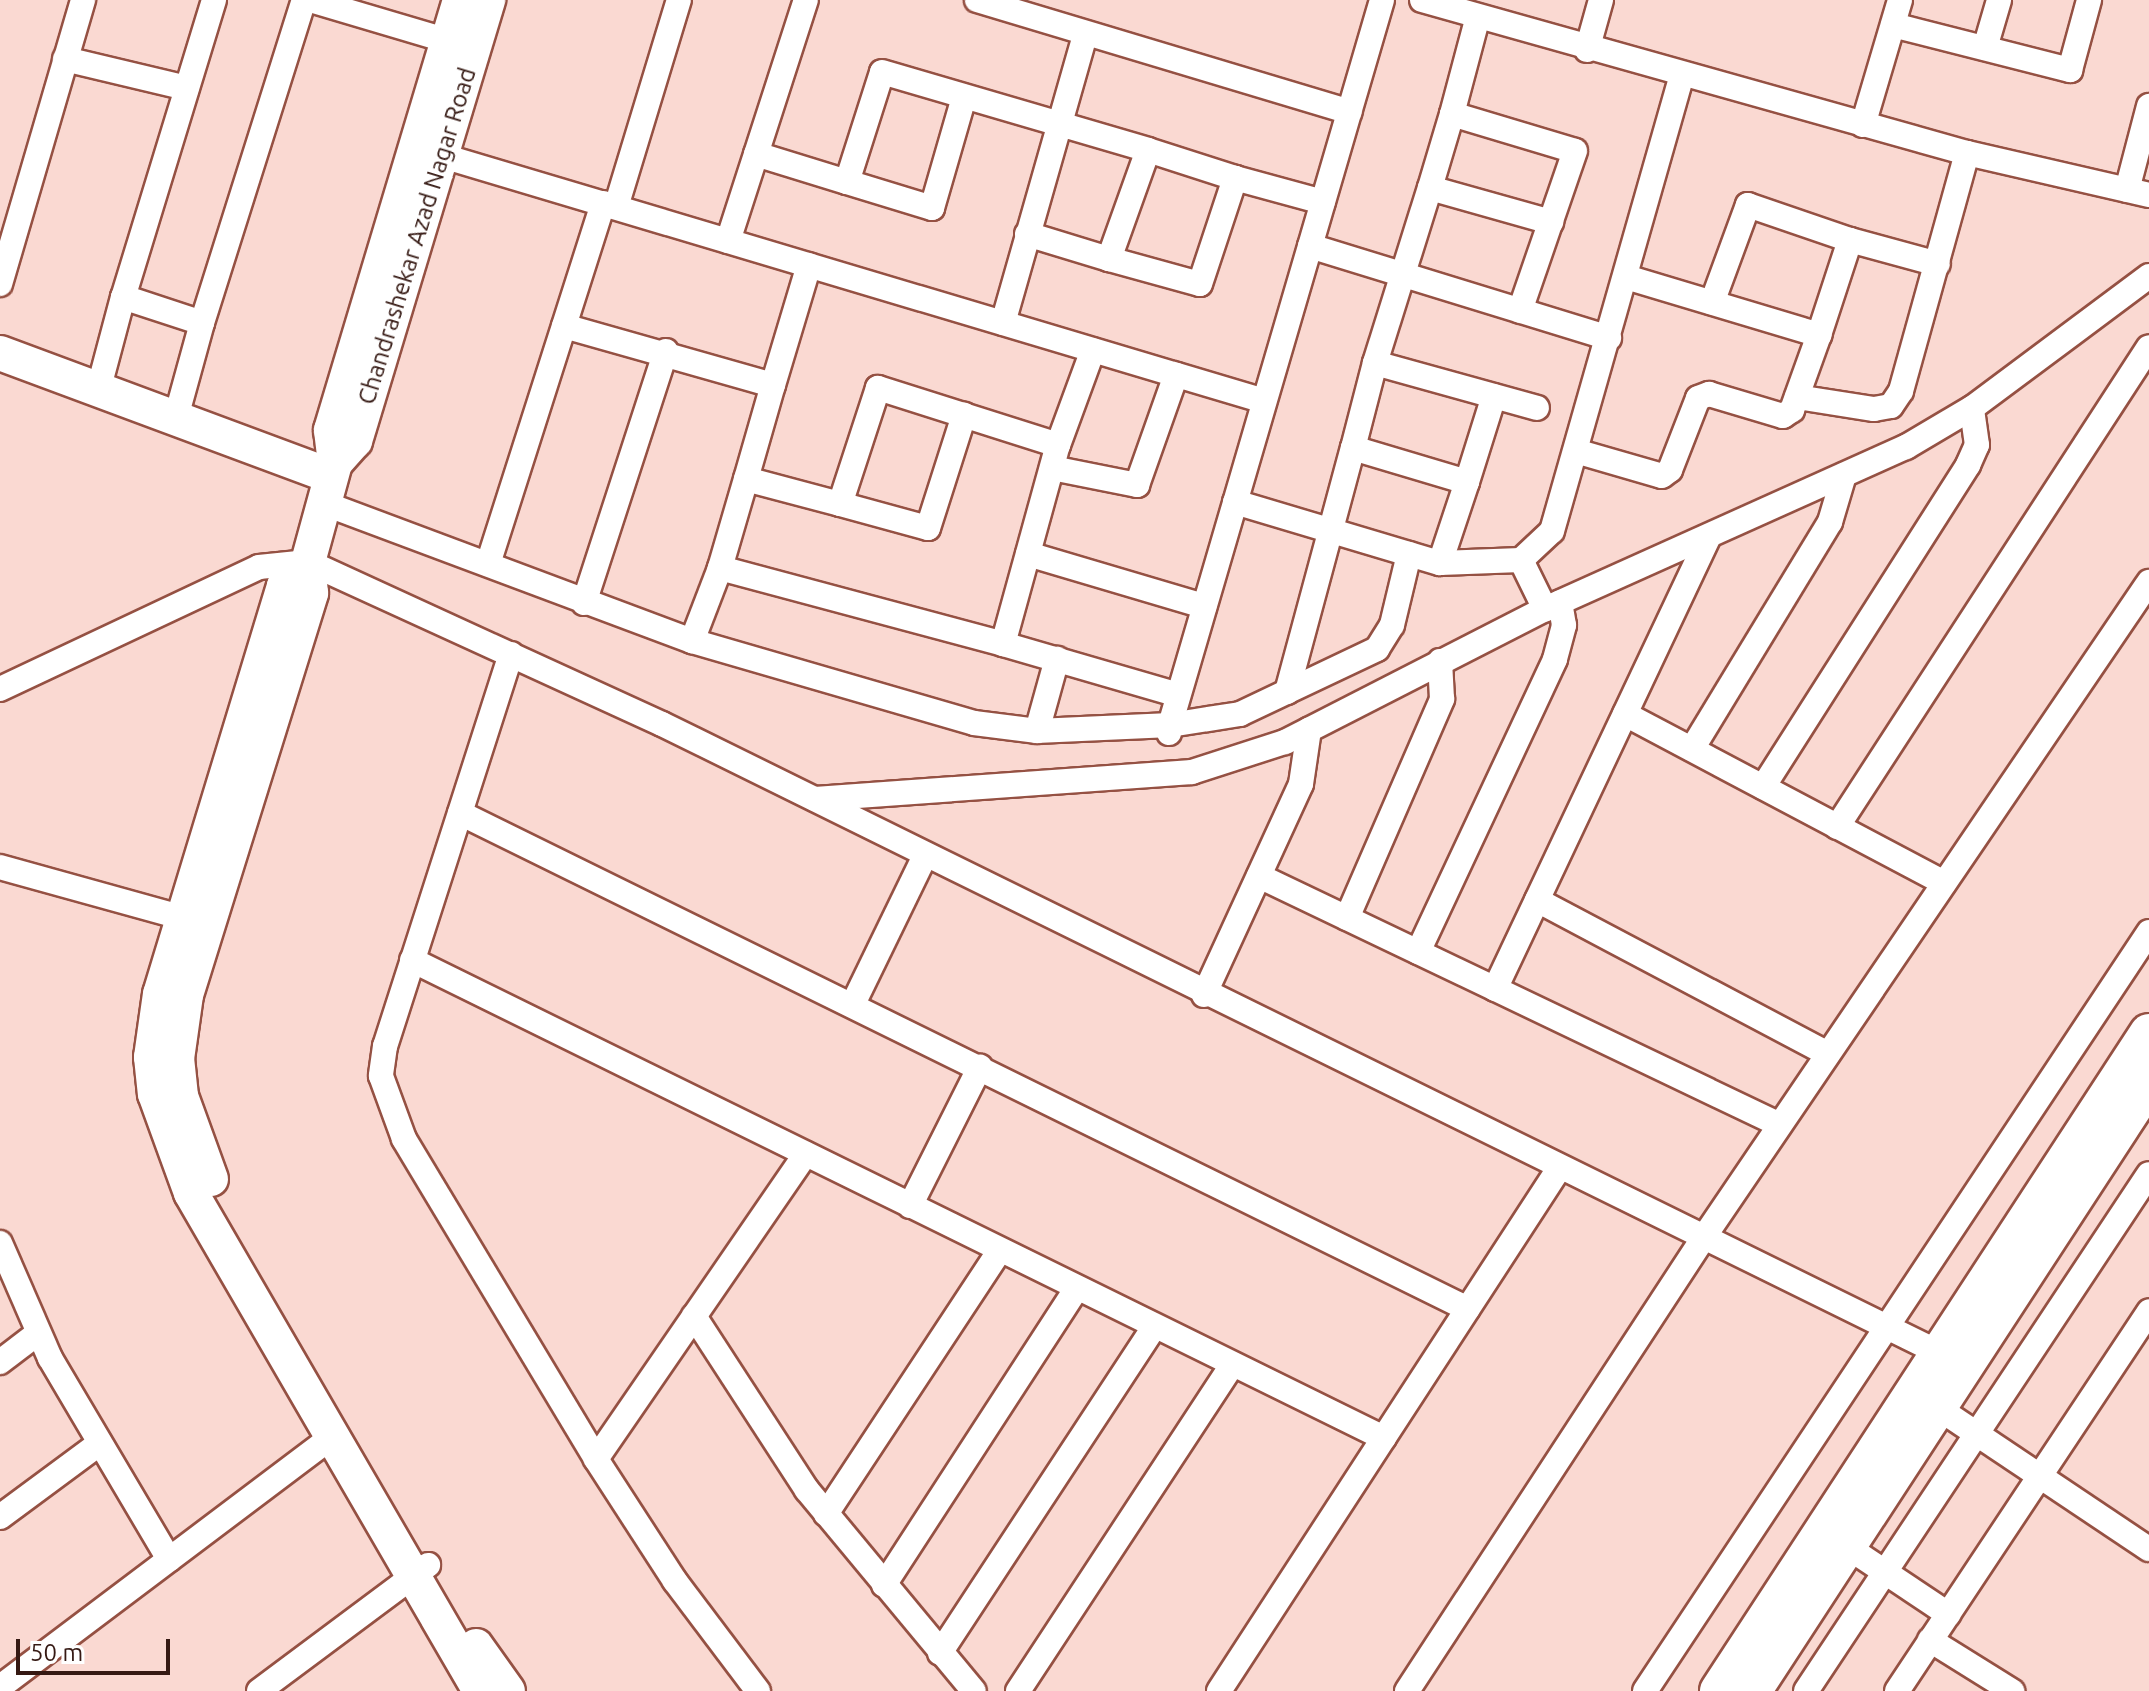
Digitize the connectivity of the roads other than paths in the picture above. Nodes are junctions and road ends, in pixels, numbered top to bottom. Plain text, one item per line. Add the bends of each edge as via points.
1 (83, 0) edge
2 (214, 0) edge
3 (307, 0) edge
4 (460, 0) edge
5 (488, 0) edge
6 (679, 0) edge
7 (806, 0) edge
8 (977, 0) edge
9 (1382, 0) edge
10 (1422, 0) edge
11 (1601, 0) edge
12 (1900, 0) edge
13 (1999, 0) edge
14 (2089, 0) edge
15 (1477, 20) junction
16 (1893, 25) junction
17 (1085, 35) junction
18 (448, 41) junction
19 (1985, 48) junction
20 (1587, 50) junction
21 (65, 59) junction
22 (1682, 76) junction
23 (187, 88) junction
24 (964, 97) junction
25 (2149, 106) edge
26 (1350, 112) junction
27 (1452, 114) junction
28 (1056, 124) junction
29 (1863, 125) junction
30 (1148, 150) junction
31 (428, 152) junction
32 (1967, 153) junction
33 (756, 154) junction
34 (1235, 178) junction
35 (847, 182) junction
36 (1430, 188) junction
37 (2138, 192) edge
38 (1323, 202) junction
39 (609, 205) junction
40 (1551, 222) junction
41 (7, 226) edge
42 (1027, 234) junction
43 (1850, 240) junction
44 (728, 241) junction
45 (1310, 246) junction
46 (1109, 259) junction
47 (1938, 264) junction
48 (809, 265) junction
49 (1404, 276) junction
50 (2149, 276) edge
51 (1626, 277) junction
52 (0, 284) edge
53 (123, 297) junction
54 (1712, 303) junction
55 (1520, 311) junction
56 (202, 323) junction
57 (1003, 323) junction
58 (564, 326) junction
59 (1819, 335) junction
60 (1609, 338) junction
61 (2149, 347) edge
62 (1093, 350) junction
63 (666, 351) junction
64 (0, 353) edge
65 (1375, 363) junction
66 (1176, 375) junction
67 (773, 385) junction
68 (98, 391) junction
69 (1494, 396) junction
70 (1797, 397) junction
71 (1264, 401) junction
72 (1537, 408) dead end
73 (1972, 408) junction
74 (964, 415) junction
75 (175, 421) junction
76 (1353, 448) junction
77 (1579, 452) junction
78 (1055, 456) junction
79 (1844, 475) junction
80 (746, 479) junction
81 (330, 480) junction
82 (1467, 482) junction
83 (1235, 502) junction
84 (840, 504) junction
85 (1330, 530) junction
86 (1709, 536) junction
87 (1028, 554) junction
88 (1409, 554) junction
89 (308, 562) junction
90 (1440, 563) junction
91 (488, 564) junction
92 (720, 568) junction
93 (2149, 582) edge
94 (1537, 586) junction
95 (584, 603) junction
96 (1204, 606) junction
97 (692, 641) junction
98 (1003, 644) junction
99 (511, 654) junction
100 (1057, 659) junction
101 (1440, 661) junction
102 (0, 689) edge
103 (1287, 692) junction
104 (1178, 695) junction
105 (1625, 714) junction
106 (1309, 730) junction
107 (1037, 731) junction
108 (1169, 735) junction
109 (1692, 749) junction
110 (1166, 775) junction
111 (1763, 787) junction
112 (813, 799) junction
113 (460, 813) junction
114 (1837, 827) junction
115 (925, 856) junction
116 (2, 875) edge
117 (1259, 876) junction
118 (1944, 883) junction
119 (1537, 900) junction
120 (1347, 918) junction
121 (195, 921) junction
122 (2149, 932) edge
123 (1418, 952) junction
124 (412, 960) junction
125 (1495, 989) junction
126 (1204, 995) junction
127 (853, 1004) junction
128 (2149, 1033) edge
129 (1828, 1054) junction
130 (980, 1067) junction
131 (2149, 1083) edge
132 (1780, 1125) junction
133 (806, 1154) junction
134 (1560, 1167) junction
135 (2149, 1174) edge
136 (910, 1206) junction
137 (1704, 1237) junction
138 (0, 1243) edge
139 (1000, 1250) junction
140 (1077, 1288) junction
141 (1468, 1309) junction
142 (2149, 1313) edge
143 (694, 1316) junction
144 (1155, 1326) junction
145 (1888, 1326) junction
146 (38, 1333) junction
147 (1950, 1358) junction
148 (0, 1362) edge
149 (1233, 1364) junction
150 (1935, 1406) junction
151 (1976, 1434) junction
152 (330, 1438) junction
153 (1384, 1438) junction
154 (100, 1443) junction
155 (596, 1459) junction
156 (2040, 1476) junction
157 (826, 1514) junction
158 (0, 1517) edge
159 (1846, 1546) junction
160 (2149, 1549) edge
161 (169, 1559) junction
162 (418, 1571) junction
163 (1885, 1571) junction
164 (884, 1585) junction
165 (1948, 1614) junction
166 (1930, 1640) junction
167 (940, 1653) junction
168 (0, 1687) edge
169 (259, 1691) edge
170 (480, 1691) edge
171 (508, 1691) edge
172 (758, 1691) edge
173 (974, 1691) edge
174 (1018, 1691) edge
175 (1219, 1691) edge
176 (1407, 1691) edge
177 (1645, 1691) edge
178 (1719, 1691) edge
179 (1752, 1691) edge
180 (1806, 1691) edge
181 (1897, 1691) edge
182 (2012, 1691) edge

1 - 21 street
2 - 23 street
3 - 18 street
3 - 56 street
4 - 18 street, Chandrashekar Azad Nagar Road
5 - 31 street, Chandrashekar Azad Nagar Road
6 - 39 street
7 - 33 street
8 - 17 street
9 - 26 street
10 - 15 street
11 - 20 street
12 - 16 street
13 - 19 street
14 - 19 street via 2070,70
15 - 20 street
15 - 27 street
16 - 19 street
16 - 29 street
17 - 26 street
17 - 28 street
18 - 31 street, Chandrashekar Azad Nagar Road
20 - 22 street
21 - 23 street
21 - 41 street
22 - 29 street
22 - 51 street
23 - 53 street
24 - 28 street
24 - 35 street via 882,72
24 - 35 street via 932,208
25 - 37 street
26 - 38 street
27 - 36 street
27 - 40 street via 1575,151
28 - 30 street
28 - 42 street
29 - 32 street
30 - 34 street
30 - 46 street
31 - 39 street
31 - 81 street, Chandrashekar Azad Nagar Road via 331,430
32 - 37 street
32 - 47 street
33 - 35 street
33 - 44 street
34 - 38 street
34 - 46 street via 1200,284
36 - 40 street
36 - 49 street
38 - 45 street
39 - 44 street
39 - 58 street
40 - 55 street
41 - 52 street
42 - 46 street
42 - 57 street
43 - 47 street
43 - 54 street via 1748,205
43 - 59 street
44 - 48 street
45 - 49 street
45 - 71 street
47 - 70 street via 1901,391 1891,406 1874,409
48 - 57 street
48 - 67 street
49 - 55 street
49 - 65 street
50 - 73 street
51 - 54 street
51 - 60 street
53 - 56 street
53 - 68 street
54 - 59 street
55 - 60 street
56 - 75 street
57 - 62 street
58 - 63 street
58 - 91 street
59 - 70 street
60 - 77 street
61 - 114 street
62 - 66 street
62 - 78 street
63 - 67 street
63 - 95 street
64 - 68 street
65 - 69 street
65 - 76 street
66 - 71 street
66 - 78 street via 1137,485
67 - 80 street
68 - 75 street
69 - 72 street
69 - 82 street
70 - 77 street via 1783,416 1709,394 1698,398 1670,470 1662,476
71 - 83 street
73 - 79 street
73 - 111 street via 1977,445 1968,465
74 - 78 street
74 - 84 street via 928,528
74 - 84 street via 878,388
75 - 81 street
76 - 82 street
76 - 85 street
77 - 94 street
78 - 87 street
79 - 86 street
79 - 109 street via 1830,522
80 - 84 street
80 - 92 street
81 - 89 street, Chandrashekar Azad Nagar Road
81 - 91 street
82 - 90 street
83 - 85 street
83 - 96 street
85 - 88 street
85 - 103 street
86 - 94 street
86 - 105 street
87 - 96 street
87 - 98 street
88 - 90 street
88 - 103 street via 1392,625 1377,649
89 - 99 street
89 - 102 street via 259,567
89 - 121 street via 284,586
90 - 94 street
91 - 95 street
92 - 97 street
92 - 98 street
93 - 118 street
94 - 101 street
94 - 123 street via 1564,625 1555,659
95 - 97 street
96 - 104 street
97 - 107 street via 974,723
98 - 100 street
99 - 112 street
99 - 113 street
100 - 104 street
100 - 107 street
101 - 106 street
101 - 120 street via 1442,699
103 - 108 street via 1221,721
104 - 108 street
105 - 109 street
105 - 119 street
106 - 110 street via 1237,760
106 - 117 street via 1301,784
107 - 108 street
108 - 110 street
109 - 111 street
110 - 112 street
111 - 114 street
112 - 115 street
113 - 124 street
113 - 127 street
114 - 118 street
115 - 126 street
115 - 127 street
116 - 121 street
117 - 120 street
117 - 126 street
118 - 129 street
119 - 125 street
119 - 129 street
120 - 123 street
121 - 152 street via 160,994 151,1057 163,1122 191,1193
121 - 162 street via 177,1059 193,1138
122 - 145 street
123 - 125 street
124 - 133 street
124 - 155 street via 385,1046 381,1076 388,1103
125 - 132 street
126 - 134 street
127 - 130 street
128 - 147 main road
129 - 132 street
130 - 136 street
130 - 141 street
131 - 147 main road
132 - 137 street
133 - 136 street
133 - 143 street
134 - 137 street
134 - 141 street
135 - 151 street
136 - 139 street
137 - 145 street
137 - 176 street
138 - 146 street
139 - 140 street
139 - 157 street
140 - 144 street
140 - 164 street
141 - 153 street
142 - 156 street
143 - 155 street
143 - 157 street
144 - 149 street
144 - 167 street
145 - 147 street
145 - 177 street
146 - 148 street
146 - 154 street
147 - 150 main road
147 - 178 main road
149 - 153 street
149 - 174 street
150 - 151 street
150 - 159 main road
151 - 156 street
151 - 163 street
152 - 161 street
152 - 162 street
153 - 175 street
154 - 158 street
154 - 161 street
155 - 172 street via 675,1581
156 - 160 street
156 - 165 street
157 - 164 street
159 - 163 street
159 - 179 main road
161 - 168 street
162 - 169 street
162 - 170 street
162 - 171 street
163 - 165 street
163 - 180 street
164 - 167 street
165 - 166 street
166 - 181 street
166 - 182 street
167 - 173 street

